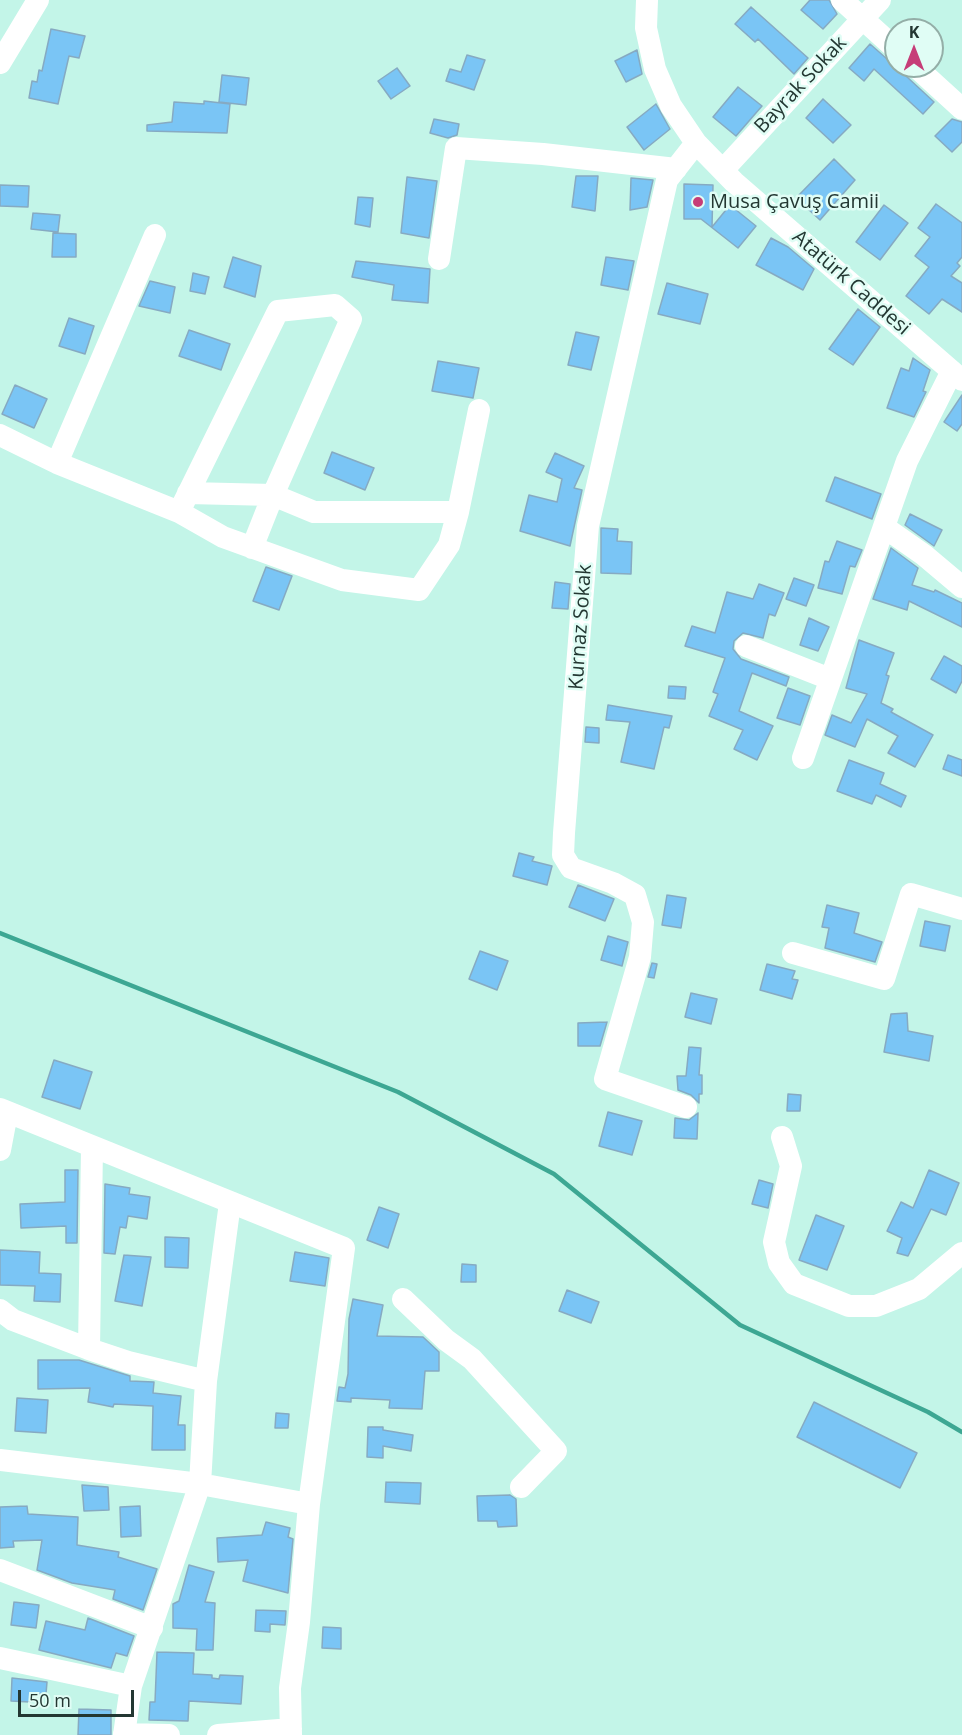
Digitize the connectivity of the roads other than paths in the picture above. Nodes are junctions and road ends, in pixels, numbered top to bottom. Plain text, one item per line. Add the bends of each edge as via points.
1 (38, 0) edge
2 (647, 0) edge
3 (842, 0) edge
4 (880, 0) edge
5 (862, 18) junction
6 (884, 38) edge
7 (0, 63) edge
8 (928, 78) edge
9 (962, 109) edge
10 (696, 143) junction
11 (676, 169) junction
12 (723, 170) junction
13 (155, 235) dead end
14 (439, 259) dead end
15 (957, 375) edge
16 (479, 410) dead end
17 (0, 435) edge
18 (57, 463) junction
19 (273, 495) junction
20 (183, 503) junction
21 (458, 512) junction
22 (884, 527) junction
23 (252, 548) junction
24 (962, 587) edge
25 (746, 646) dead end
26 (830, 679) junction
27 (803, 758) dead end
28 (962, 909) edge
29 (793, 953) dead end
30 (686, 1107) dead end
31 (3, 1111) edge
32 (782, 1137) dead end
33 (92, 1147) junction
34 (0, 1150) edge
35 (230, 1203) junction
36 (961, 1248) edge
37 (403, 1299) dead end
38 (0, 1310) edge
39 (89, 1349) junction
40 (206, 1381) junction
41 (0, 1460) edge
42 (200, 1484) junction
43 (521, 1487) dead end
44 (309, 1504) junction
45 (0, 1570) edge
46 (152, 1628) junction
47 (0, 1658) edge
48 (131, 1686) junction
49 (291, 1732) edge
50 (124, 1734) edge
51 (169, 1735) edge
52 (219, 1735) edge

1 - 7 street
2 - 10 street, Atatürk Caddesi via 646,28 655,69 671,106
3 - 5 street
4 - 5 street, Bayrak Sokak
5 - 6 street
5 - 12 street, Bayrak Sokak
8 - 9 street
10 - 11 street, Kurnaz Sokak
10 - 12 street, Atatürk Caddesi
11 - 14 street via 456,148
11 - 30 street, Kurnaz Sokak via 667,180 588,526 563,855 571,868 635,895 643,922 640,957 605,1079
12 - 15 street, Atatürk Caddesi
13 - 18 street
15 - 22 street via 908,461
16 - 21 street
17 - 18 street
18 - 20 street
19 - 20 street
19 - 20 street via 351,319 335,305 278,310
19 - 21 street via 314,512
19 - 23 street
20 - 23 street via 223,537
21 - 23 street via 449,545 419,590 342,580
22 - 24 street
22 - 26 street
25 - 26 street
26 - 27 street
28 - 29 street via 911,894 884,979
31 - 33 street
31 - 34 street
32 - 36 street via 791,1166 774,1242 779,1263 794,1284 849,1306 876,1306 919,1289
33 - 35 street
33 - 39 street
35 - 40 street
35 - 44 street via 344,1248
37 - 43 street via 472,1359 556,1450
38 - 39 street via 13,1320
39 - 40 street
40 - 42 street
41 - 42 street
42 - 44 street
42 - 46 street
44 - 49 street via 290,1688
45 - 46 street
46 - 48 street
47 - 48 street
48 - 50 street
49 - 52 street
50 - 51 street

